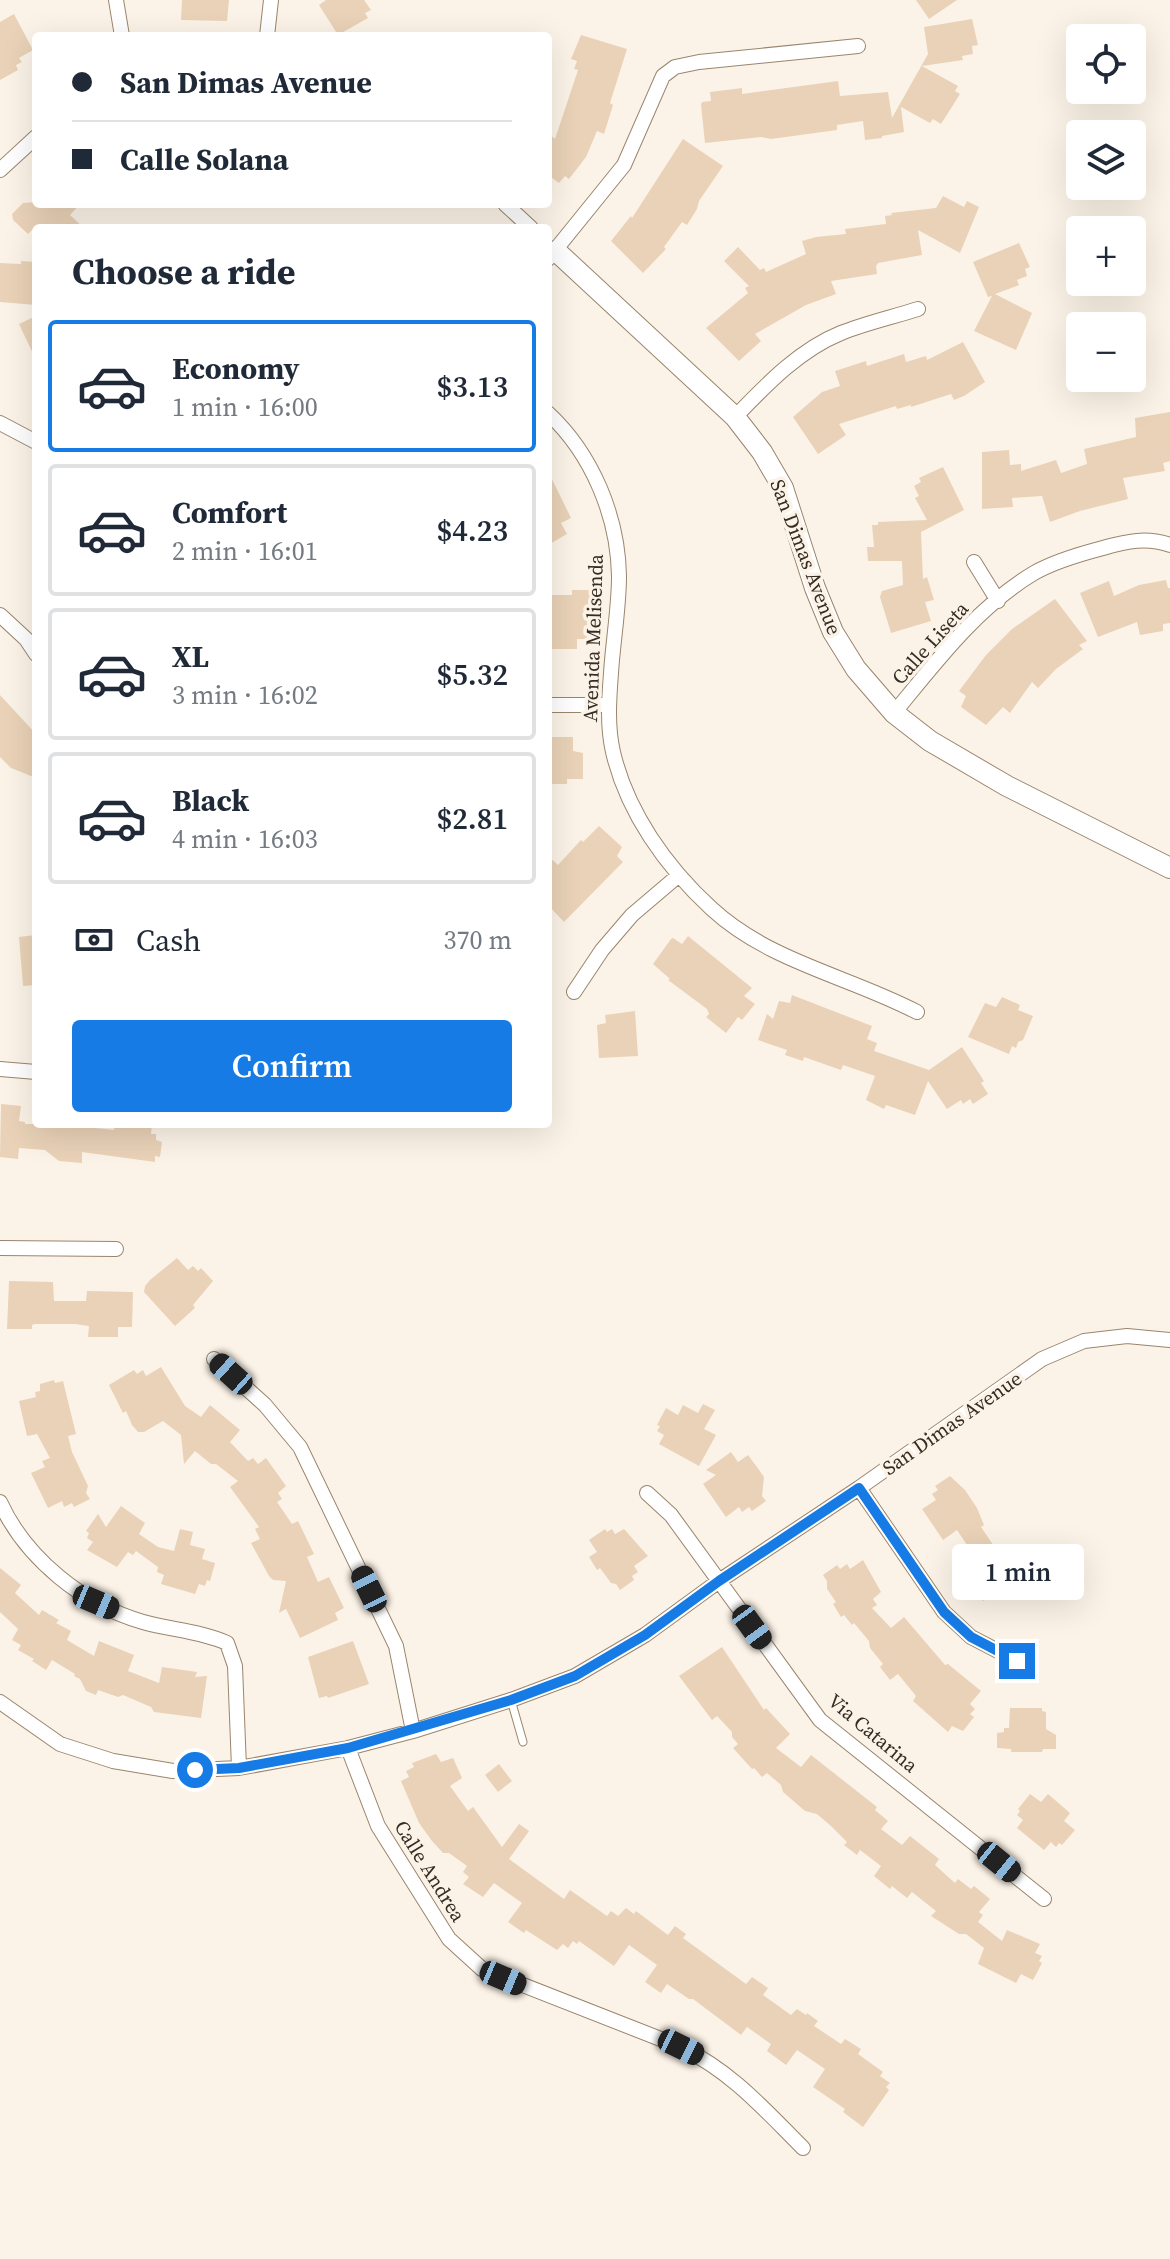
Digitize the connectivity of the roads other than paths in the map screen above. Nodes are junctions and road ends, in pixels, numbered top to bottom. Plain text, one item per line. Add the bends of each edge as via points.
1 (116, 0) edge
2 (271, 0) edge
3 (121, 32) edge
4 (267, 32) edge
5 (858, 46) dead end
6 (32, 141) edge
7 (0, 170) edge
8 (509, 208) edge
9 (527, 224) edge
10 (552, 250) edge
11 (552, 252) edge
12 (918, 309) dead end
13 (735, 417) junction
14 (552, 418) edge
15 (0, 423) edge
16 (32, 440) edge
17 (1170, 545) edge
18 (974, 562) dead end
19 (998, 601) junction
20 (0, 615) edge
21 (32, 648) edge
22 (552, 705) edge
23 (608, 705) junction
24 (894, 713) junction
25 (1170, 868) edge
26 (679, 875) junction
27 (574, 992) dead end
28 (917, 1012) dead end
29 (0, 1069) edge
30 (32, 1072) edge
31 (0, 1248) edge
32 (116, 1249) dead end
33 (1170, 1340) edge
34 (214, 1359) dead end
35 (859, 1488) junction
36 (647, 1493) dead end
37 (0, 1502) edge
38 (719, 1581) junction
39 (1017, 1661) dead end
40 (511, 1700) junction
41 (0, 1702) edge
42 (413, 1731) junction
43 (523, 1742) dead end
44 (348, 1748) junction
45 (239, 1768) junction
46 (1044, 1899) dead end
47 (803, 2148) dead end

1 - 3 street
2 - 4 street
5 - 10 street via 675,67 654,93 624,165
6 - 7 street
8 - 9 street
11 - 13 street, San Dimas Avenue
12 - 13 street via 840,333 803,355
13 - 24 street, San Dimas Avenue via 783,488 833,632
14 - 23 street, Avenida Melisenda via 600,486 614,531 619,576
15 - 16 street
17 - 19 street, Calle Liseta via 1154,539 1125,542 1074,556 1034,573
18 - 19 street, Calle Liseta
19 - 24 street, Calle Liseta via 960,635
20 - 21 street
22 - 23 street
23 - 26 street, Avenida Melisenda via 622,782 656,846
24 - 25 street, San Dimas Avenue via 1007,786
26 - 27 street via 632,915
26 - 28 street, Avenida Melisenda via 748,937
29 - 30 street
31 - 32 street
33 - 35 street, San Dimas Avenue via 1127,1336 1084,1341 1042,1359
34 - 42 street via 265,1405 300,1447 396,1646
35 - 38 street, San Dimas Avenue
35 - 39 street via 944,1612 971,1637
36 - 38 street, Via Catarina via 671,1515
37 - 45 street via 27,1546 96,1602 142,1622 227,1643 235,1666
38 - 40 street, San Dimas Avenue via 645,1635 575,1676
38 - 46 street, Via Catarina via 820,1720
40 - 42 street, San Dimas Avenue
40 - 43 lane
41 - 45 street, San Dimas Avenue via 60,1744 113,1761 173,1771
42 - 44 street, San Dimas Avenue
44 - 45 street, San Dimas Avenue
44 - 47 street, Calle Andrea via 378,1826 449,1939 482,1969 709,2061 737,2081

